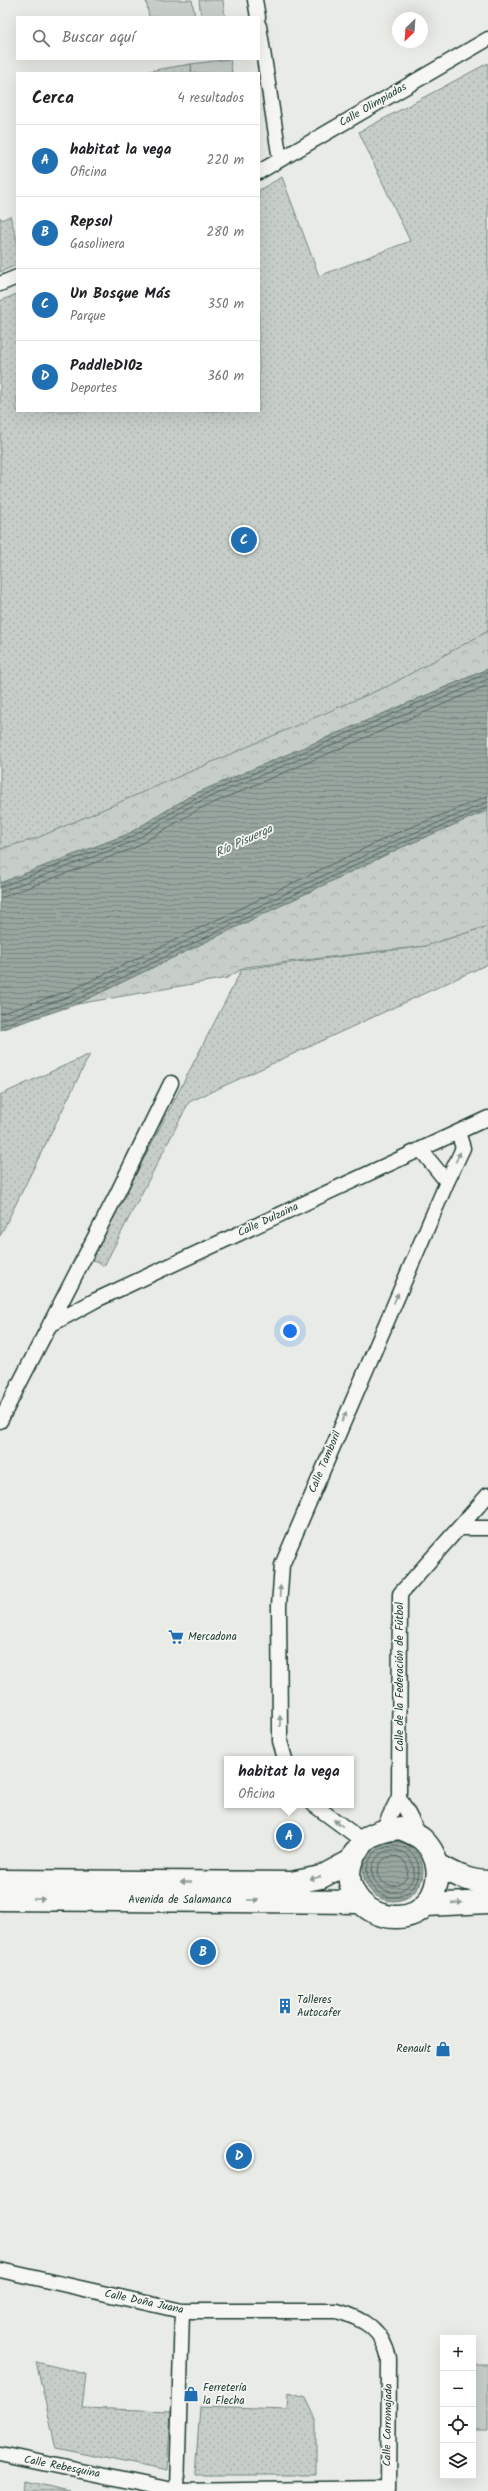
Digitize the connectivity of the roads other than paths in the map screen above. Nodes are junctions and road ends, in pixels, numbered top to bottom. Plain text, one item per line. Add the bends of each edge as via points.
1 (255, 0) edge
2 (258, 16) edge
3 (260, 32) edge
4 (488, 39) edge
5 (280, 160) junction
6 (260, 171) edge
7 (16, 278) edge
8 (0, 284) edge
9 (171, 1083) dead end
10 (488, 1118) edge
11 (458, 1132) junction
12 (421, 1150) junction
13 (447, 1182) junction
14 (50, 1325) junction
15 (0, 1422) edge
16 (488, 1495) edge
17 (460, 1528) junction
18 (488, 1528) edge
19 (284, 1756) edge
20 (399, 1798) junction
21 (318, 1808) edge
22 (382, 1831) junction
23 (421, 1838) junction
24 (363, 1841) junction
25 (351, 1862) junction
26 (438, 1865) junction
27 (0, 1881) edge
28 (488, 1882) edge
29 (0, 1899) edge
30 (359, 1902) junction
31 (488, 1902) edge
32 (426, 1905) junction
33 (0, 2270) edge
34 (182, 2311) junction
35 (389, 2359) joint
36 (0, 2454) edge
37 (388, 2489) edge
38 (177, 2491) edge

1 - 2 street
3 - 5 street
4 - 5 street, Calle Olimpiadas
5 - 6 street, Calle Olimpiadas
7 - 8 street
9 - 14 street
10 - 11 street, Calle Dulzaina
11 - 12 street, Calle Dulzaina
13 -> 11 street, Calle Tamboril via 463,1148
12 - 13 street
12 - 14 street, Calle Dulzaina via 96,1300
19 -> 13 street, Calle Tamboril via 280,1741 279,1606 282,1565
14 - 15 street
16 - 17 street, Calle de la Federación de Fútbol
17 - 18 street
17 - 20 street, Calle de la Federación de Fútbol via 400,1594
20 - 22 street, Calle de la Federación de Fútbol
20 - 23 street, Calle de la Federación de Fútbol
24 -> 21 street
22 - 23 highway via 400,1828
22 - 24 highway
23 - 26 highway via 433,1852
24 - 25 highway
25 -> 27 highway, Avenida de Salamanca via 321,1876 291,1883
25 - 30 highway via 350,1882
26 - 28 highway via 477,1882
26 - 32 highway via 438,1883
29 -> 30 highway, Avenida de Salamanca
30 - 32 highway via 368,1910 384,1917 405,1917
32 -> 31 highway
33 - 34 street, Calle Doña Juana
34 - 35 street, Calle Doña Juana via 338,2310 359,2317 374,2331 386,2343
34 - 38 street
35 - 37 street, Calle Carromajada
36 - 38 street, Calle Rebesquina
37 - 38 street, Calle Rebesquina

